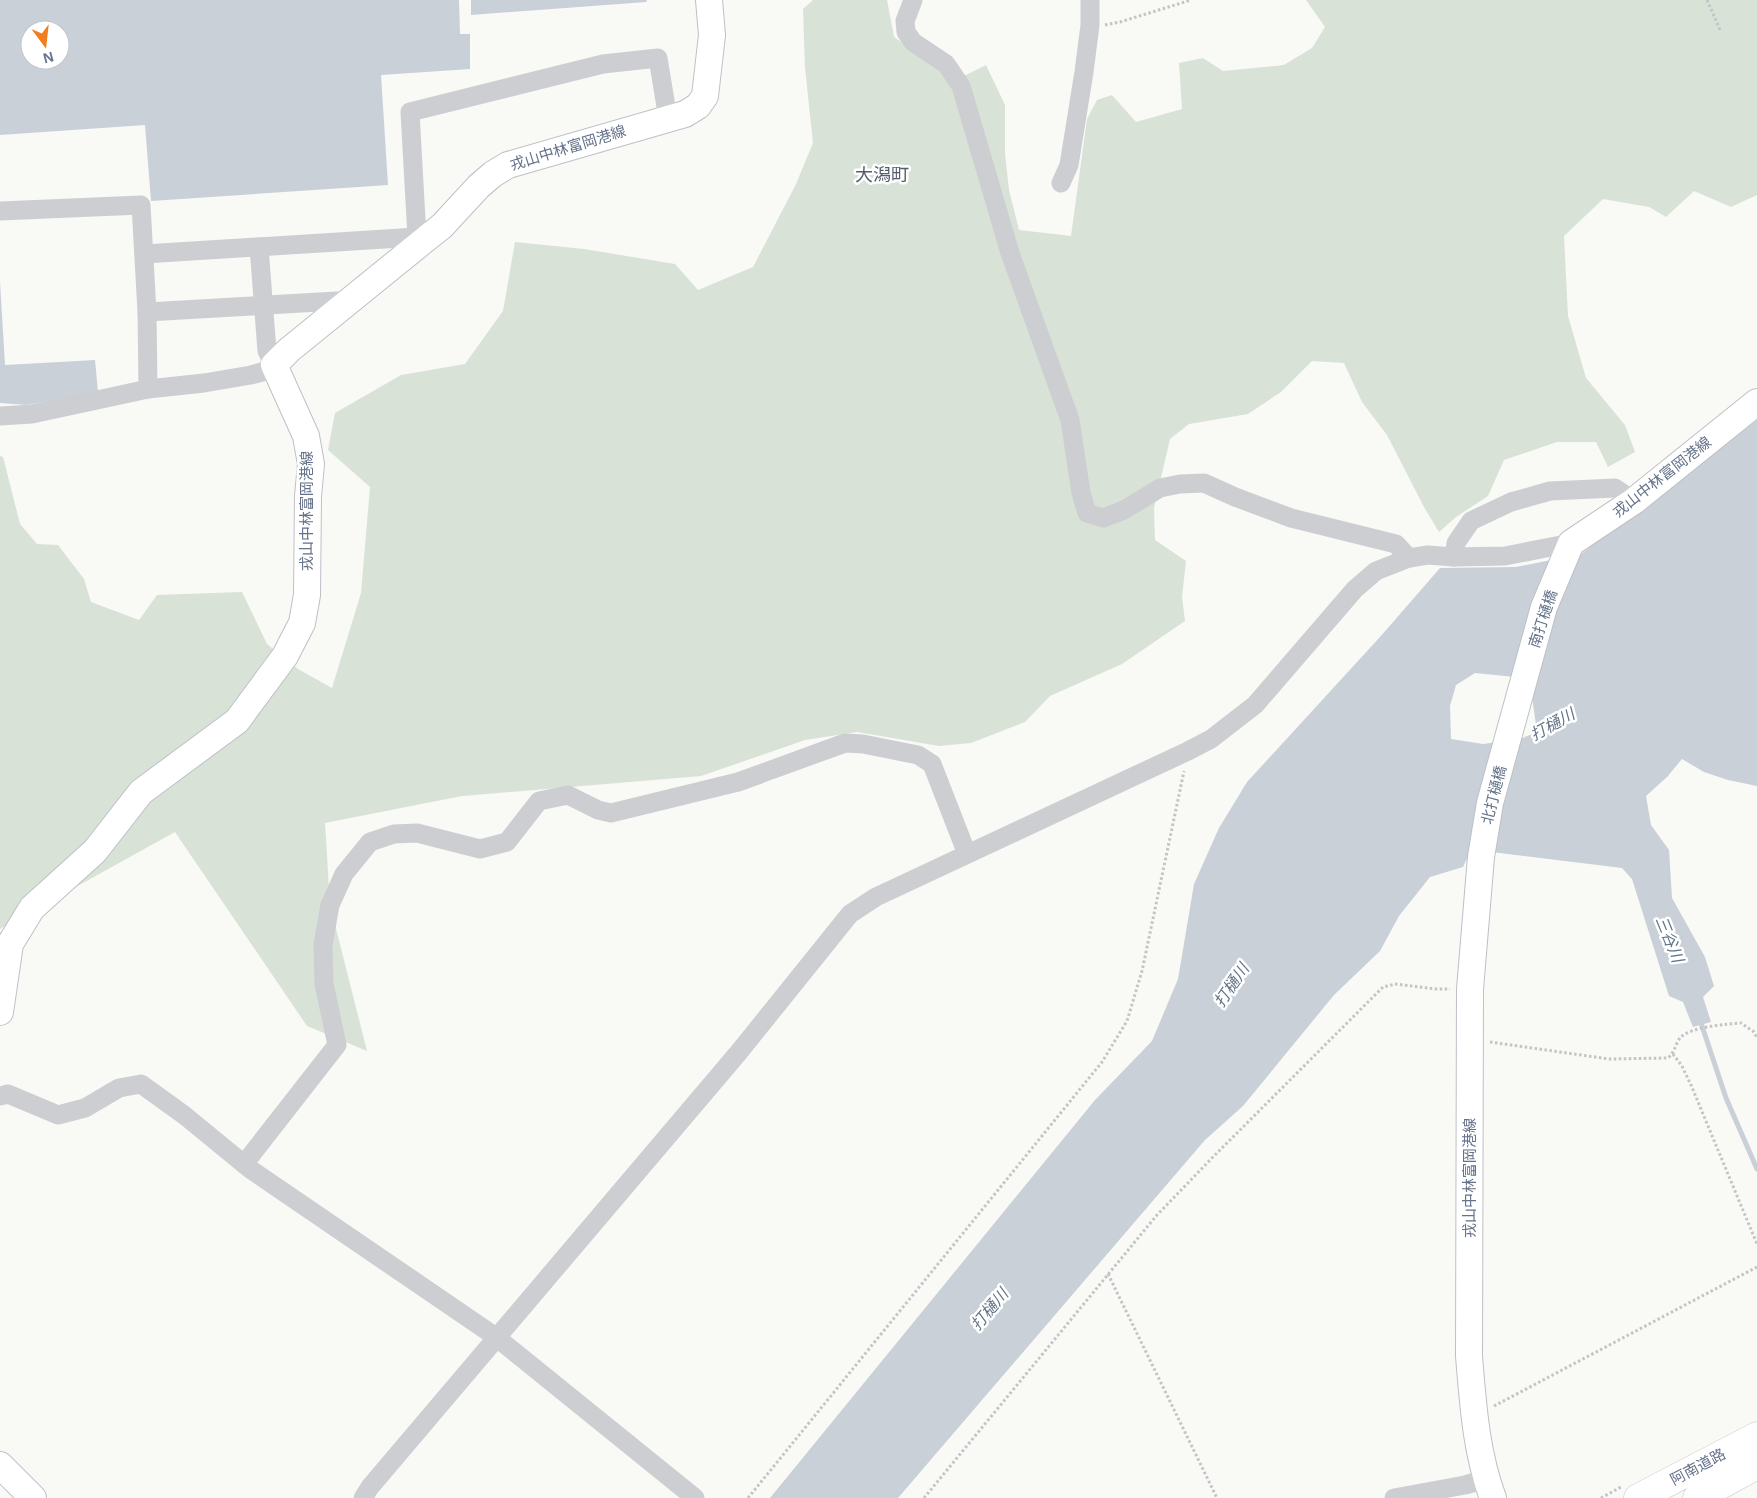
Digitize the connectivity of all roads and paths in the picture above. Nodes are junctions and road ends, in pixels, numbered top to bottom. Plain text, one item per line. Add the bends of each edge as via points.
1 (709, 0) edge
2 (913, 0) edge
3 (1090, 0) edge
4 (1191, 0) edge
5 (1707, 0) edge
6 (1090, 25) junction
7 (1721, 32) dead end
8 (668, 118) junction
9 (1061, 183) dead end
10 (0, 211) edge
11 (420, 240) junction
12 (258, 247) junction
13 (144, 254) junction
14 (264, 305) junction
15 (344, 306) junction
16 (147, 312) junction
17 (274, 365) junction
18 (148, 389) junction
19 (1757, 402) edge
20 (0, 416) edge
21 (1634, 501) junction
22 (1569, 547) junction
23 (1454, 557) junction
24 (1409, 558) junction
25 (1510, 734) joint
26 (1188, 751) junction
27 (967, 854) junction
28 (1481, 856) joint
29 (1470, 989) junction
30 (0, 1012) edge
31 (1756, 1031) edge
32 (1470, 1038) junction
33 (1757, 1038) edge
34 (1673, 1054) junction
35 (0, 1096) edge
36 (244, 1164) junction
37 (1757, 1244) edge
38 (1757, 1267) edge
39 (1108, 1274) junction
40 (496, 1337) junction
41 (1474, 1417) junction
42 (1757, 1436) edge
43 (0, 1465) edge
44 (1757, 1465) edge
45 (1490, 1489) edge
46 (33, 1498) edge
47 (363, 1498) edge
48 (694, 1498) edge
49 (748, 1498) edge
50 (924, 1498) edge
51 (1216, 1498) edge
52 (1394, 1498) edge
53 (1638, 1498) edge
54 (1697, 1498) edge

1 - 8 main road, 戎山中林富岡港線 via 712,36 705,96 692,110
2 - 24 street via 905,21 906,32 914,42 946,64 961,86 1010,253 1070,420 1087,513 1103,518 1124,510 1160,488 1204,483 1291,518 1396,544
3 - 6 street
4 - 6 path via 1120,22
5 - 7 path
6 - 9 street via 1069,165
8 - 11 main road, 戎山中林富岡港線 via 508,165 479,186 442,226
8 - 11 street via 658,58 603,64 410,112
10 - 13 street via 141,206
11 - 12 street
11 - 15 main road, 戎山中林富岡港線
12 - 13 street
12 - 14 street
13 - 16 street
14 - 15 street via 337,301
14 - 16 street
14 - 17 street via 267,351
15 - 17 main road, 戎山中林富岡港線
16 - 18 street
17 - 18 street via 251,375
17 - 30 main road, 戎山中林富岡港線 via 306,436 311,464 307,594 302,623 285,656 237,721 141,792 95,851 32,908 10,944
18 - 20 street via 32,414
19 - 21 main road, 戎山中林富岡港線
21 - 22 main road, 戎山中林富岡港線
21 - 23 street via 1615,488 1550,490 1511,502 1471,521 1456,543
22 - 23 street via 1505,556
22 - 25 main road, 南打樋橋 via 1544,607
23 - 24 street via 1428,555
24 - 26 street via 1376,571 1355,589 1256,705 1211,739
25 - 28 main road, 北打樋橋 via 1490,803
26 - 27 street
26 - 49 path via 1142,971 1127,1021 1102,1062
27 - 36 street via 932,764 918,755 845,743 738,782 611,813 568,795 539,802 507,842 480,850 416,833 394,834 370,842 344,874 330,905 323,945 324,984 338,1045
27 - 40 street via 876,897 850,914 739,1052
28 - 29 main road, 戎山中林富岡港線
29 - 32 main road, 戎山中林富岡港線
29 - 39 path via 1395,984 1382,987 1157,1215
31 - 33 path
31 - 34 path via 1741,1023 1688,1033 1680,1038
32 - 34 path via 1609,1059 1668,1058
32 - 41 main road, 戎山中林富岡港線 via 1469,1356
34 - 37 path via 1691,1085
35 - 36 street via 8,1094 58,1115 85,1108 119,1088 141,1084
36 - 40 street
38 - 41 path
39 - 50 path
39 - 51 path
40 - 47 street
40 - 48 street
41 - 45 main road, 戎山中林富岡港線
42 - 53 highway, 阿南道路
43 - 46 main road
44 - 54 highway, 阿南道路
45 - 52 street via 1465,1485

